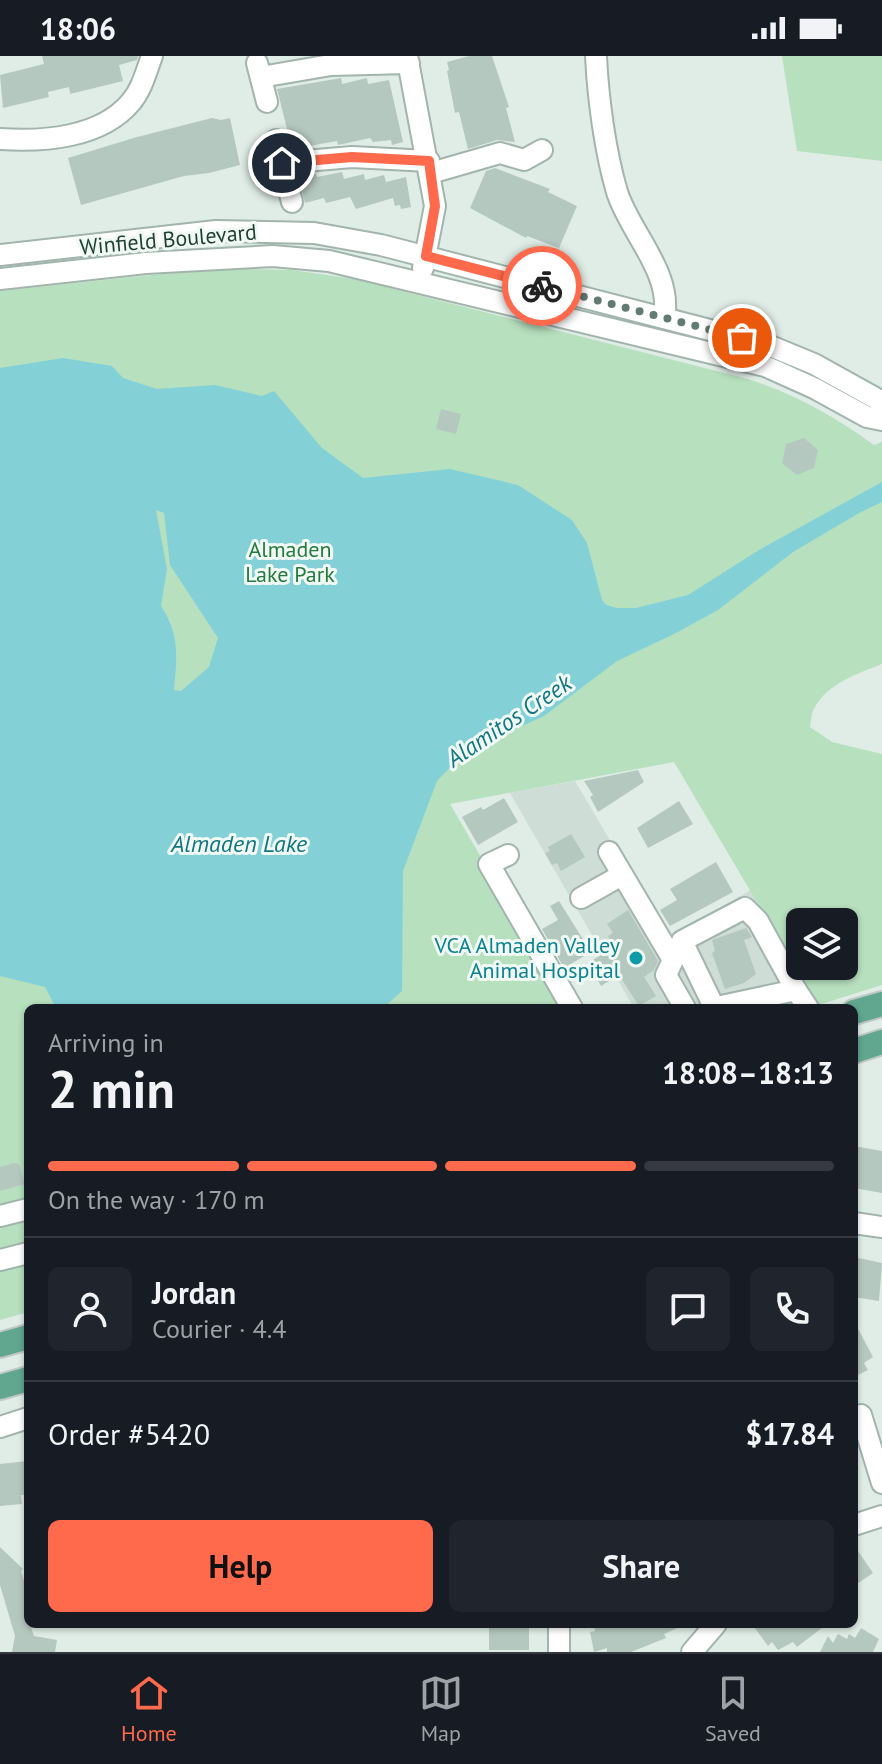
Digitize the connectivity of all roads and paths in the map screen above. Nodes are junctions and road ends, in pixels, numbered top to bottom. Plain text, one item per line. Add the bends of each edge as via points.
1 (152, 56) edge
2 (596, 56) edge
3 (408, 60) edge
4 (267, 102) dead end
5 (0, 139) edge
6 (276, 140) dead end
7 (542, 150) dead end
8 (282, 163) junction
9 (430, 167) junction
10 (292, 202) dead end
11 (0, 255) edge
12 (426, 256) junction
13 (0, 279) edge
14 (419, 283) junction
15 (664, 318) junction
16 (882, 406) edge
17 (882, 420) edge
18 (609, 852) dead end
19 (508, 855) dead end
20 (622, 875) junction
21 (581, 898) dead end
22 (796, 990) junction
23 (570, 1004) edge
24 (683, 1004) edge
25 (717, 1004) edge
26 (733, 1004) edge
27 (805, 1004) edge
28 (882, 1004) edge
29 (858, 1011) edge
30 (882, 1042) edge
31 (858, 1050) edge
32 (24, 1210) edge
33 (0, 1216) edge
34 (858, 1224) edge
35 (882, 1227) edge
36 (24, 1254) edge
37 (0, 1260) edge
38 (24, 1338) edge
39 (0, 1345) edge
40 (24, 1380) edge
41 (0, 1387) edge
42 (861, 1415) dead end
43 (24, 1419) edge
44 (0, 1427) edge
45 (882, 1483) edge
46 (882, 1516) edge
47 (858, 1524) edge
48 (559, 1628) edge
49 (713, 1628) edge
50 (559, 1652) edge
51 (692, 1652) edge

1 - 5 street via 137,93 116,116 63,136
2 - 15 street via 597,90 617,193 665,292
3 - 4 street via 259,70
3 - 9 street
6 - 8 street
7 - 9 street via 524,160 500,153
8 - 9 street via 352,157
8 - 10 street
9 - 12 street via 435,206
11 - 12 street, Winfield Boulevard via 216,231 261,231 314,233
12 - 14 street
12 - 15 street, Winfield Boulevard
13 - 14 street, Winfield Boulevard via 273,256 329,261
14 - 17 street, Winfield Boulevard via 765,366
15 - 16 street, Winfield Boulevard via 768,345 814,364
18 - 20 street
19 - 23 street via 489,864
20 - 21 street
20 - 24 street via 673,960 666,975
22 - 25 street via 758,921 745,908 682,941
22 - 26 street
22 - 27 street
28 - 29 main road
30 - 31 main road
32 - 33 street
34 - 35 street
36 - 37 street
38 - 39 main road
40 - 41 main road
42 - 45 street
43 - 44 street
46 - 47 street
48 - 50 street
49 - 51 street

